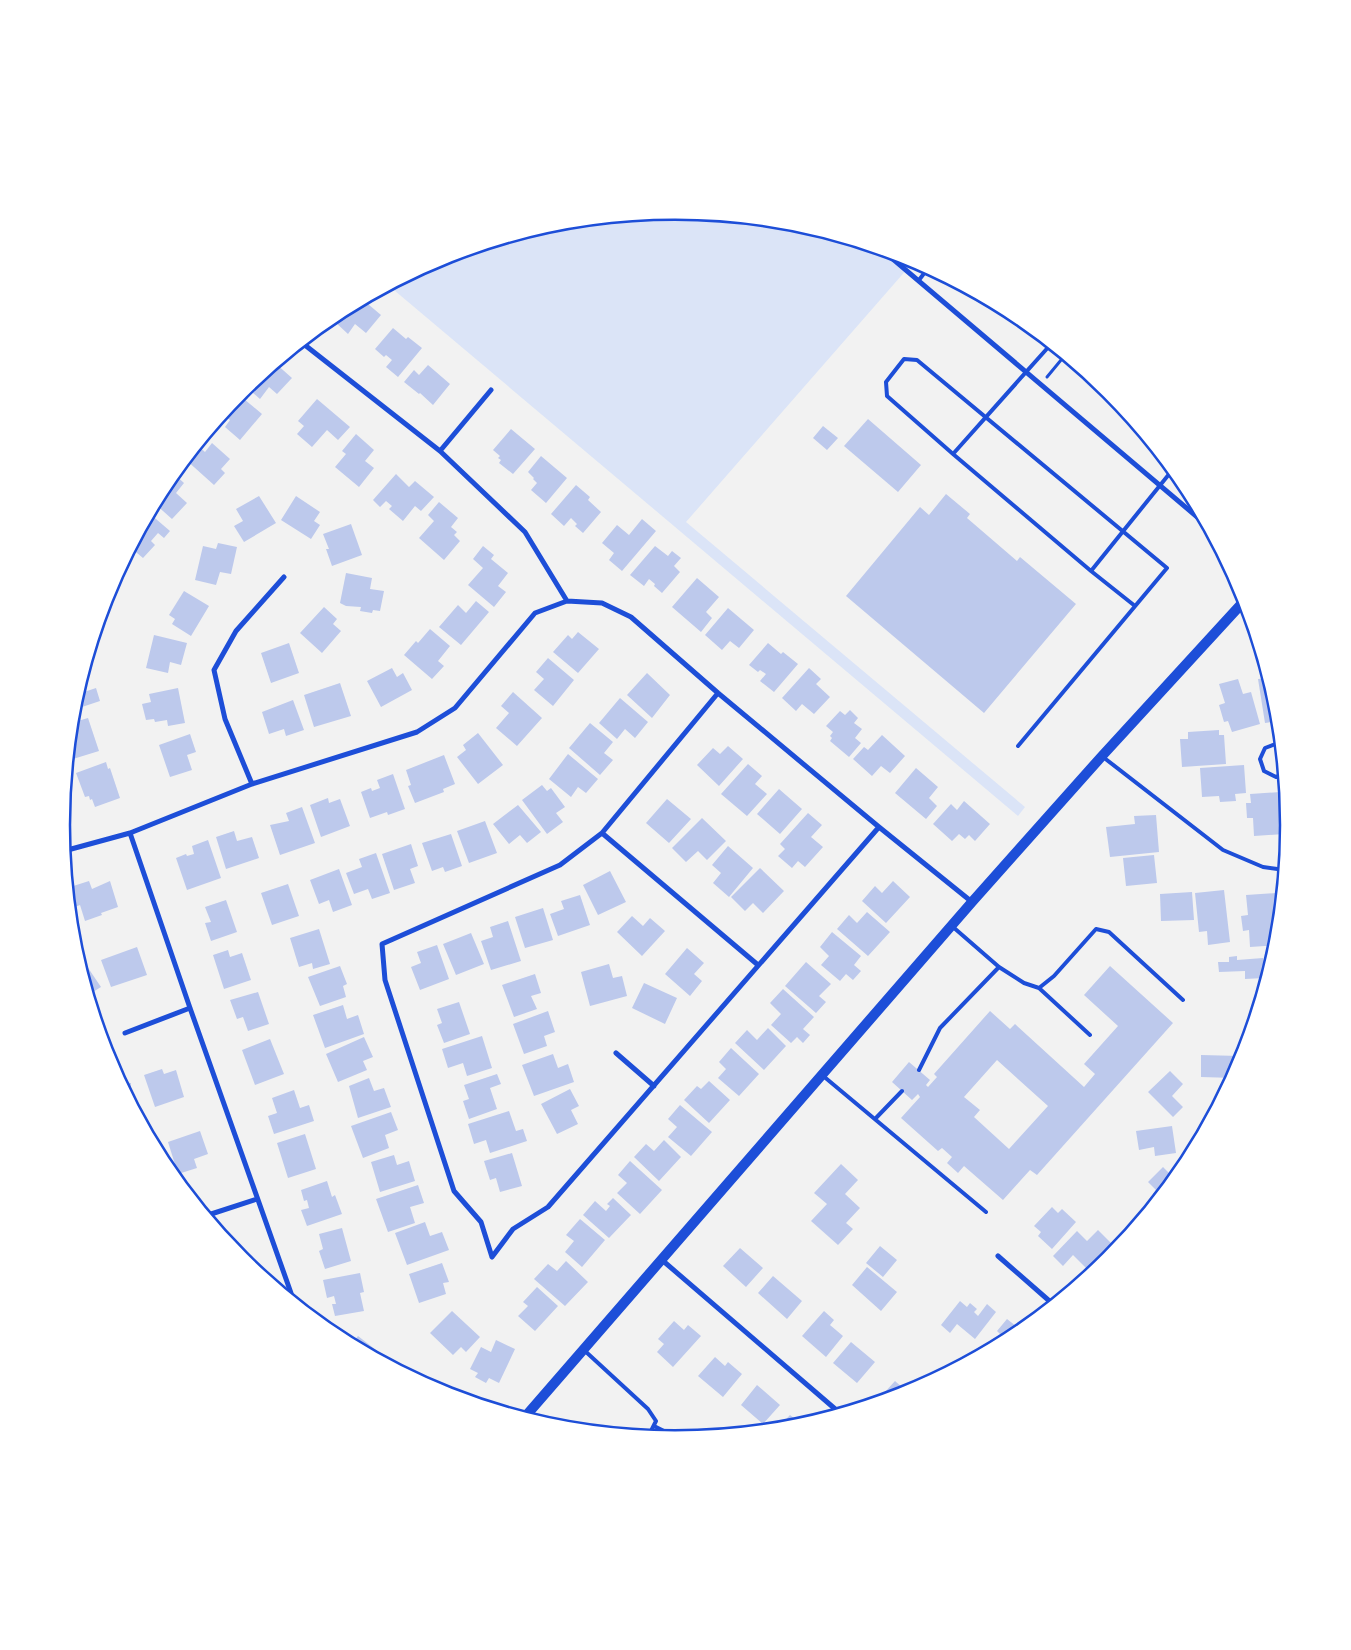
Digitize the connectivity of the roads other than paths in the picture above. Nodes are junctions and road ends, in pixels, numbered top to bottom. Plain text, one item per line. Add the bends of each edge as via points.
1 (898, 263) edge
2 (924, 274) edge
3 (919, 280) junction
4 (306, 346) edge
5 (1048, 348) edge
6 (1027, 371) junction
7 (491, 390) dead end
8 (986, 417) junction
9 (440, 451) junction
10 (952, 454) junction
11 (1169, 474) edge
12 (1159, 485) junction
13 (1196, 515) edge
14 (1123, 531) junction
15 (1092, 571) junction
16 (284, 577) dead end
17 (568, 601) junction
18 (1135, 606) junction
19 (1240, 606) edge
20 (718, 692) junction
21 (1276, 744) edge
22 (1018, 746) dead end
23 (1102, 756) junction
24 (1279, 776) edge
25 (252, 784) junction
26 (879, 827) junction
27 (130, 833) junction
28 (602, 833) junction
29 (71, 849) edge
30 (1280, 869) edge
31 (972, 902) junction
32 (951, 926) junction
33 (758, 965) junction
34 (999, 967) junction
35 (1039, 988) junction
36 (1184, 1000) dead end
37 (190, 1008) junction
38 (125, 1033) dead end
39 (1090, 1035) dead end
40 (616, 1053) dead end
41 (919, 1070) dead end
42 (822, 1075) junction
43 (654, 1086) junction
44 (902, 1091) dead end
45 (875, 1119) junction
46 (257, 1199) junction
47 (986, 1212) dead end
48 (212, 1214) edge
49 (998, 1256) dead end
50 (662, 1260) junction
51 (291, 1292) edge
52 (1049, 1301) edge
53 (583, 1350) junction
54 (835, 1409) edge
55 (529, 1412) edge
56 (654, 1426) junction
57 (652, 1429) edge
58 (661, 1430) edge

1 - 3 street
2 - 3 lane
3 - 6 street
4 - 9 street
5 - 6 lane
6 - 8 lane
6 - 12 street
7 - 9 street
8 - 10 lane
8 - 10 lane via 917,360 904,359 886,382 887,396
8 - 14 lane
9 - 17 street via 525,532
10 - 15 lane
11 - 12 lane
12 - 13 street
12 - 14 lane
14 - 15 lane
14 - 18 lane via 1167,568
15 - 18 lane
16 - 25 street via 236,631 214,670 224,719
17 - 20 street via 602,603 631,617
17 - 25 street via 535,612 455,708 417,732
18 - 22 lane
19 - 23 main road
20 - 26 street
20 - 28 street
21 - 24 lane via 1265,748 1260,759 1264,772
23 - 30 lane via 1223,850 1263,867
23 - 31 main road
25 - 27 street
26 - 31 street
26 - 33 street
27 - 29 street
27 - 37 street
28 - 33 street
28 - 43 street via 560,865 382,944 385,980 454,1191 481,1222 492,1257 513,1229 548,1207
31 - 32 main road
32 - 34 lane
32 - 42 main road
33 - 43 street
34 - 35 lane via 1024,983
34 - 41 lane via 940,1028
35 - 36 lane via 1096,929 1109,932
35 - 39 lane
37 - 38 street
37 - 46 street
40 - 43 street
42 - 45 lane
42 - 50 main road
44 - 45 lane
45 - 47 lane
46 - 48 street
46 - 51 street
49 - 52 street
50 - 53 main road
50 - 54 street
53 - 55 main road
53 - 56 lane via 648,1409 656,1421
56 - 57 lane
56 - 58 lane

